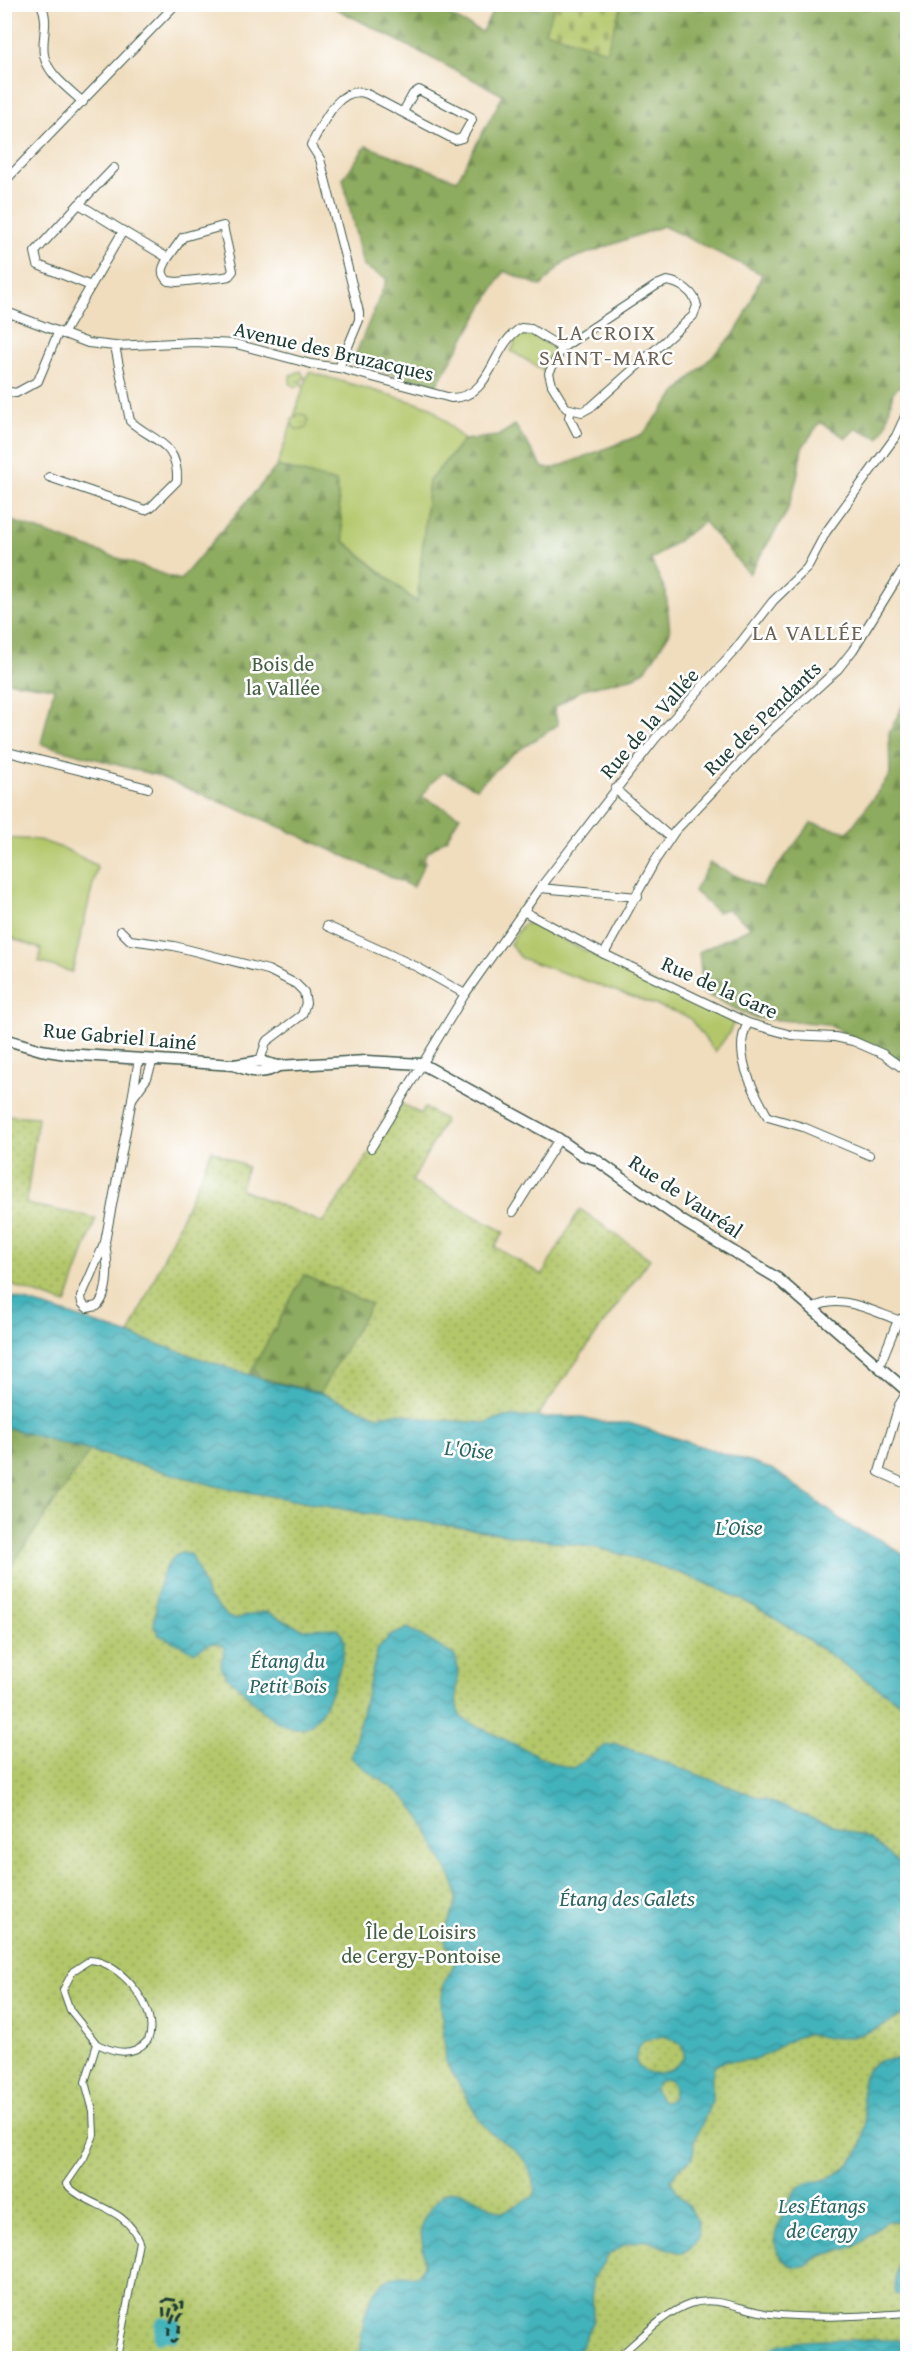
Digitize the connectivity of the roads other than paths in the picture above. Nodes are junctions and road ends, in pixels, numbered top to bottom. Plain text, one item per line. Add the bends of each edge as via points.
1 (41, 4) edge
2 (176, 4) edge
3 (83, 102) junction
4 (403, 112) junction
5 (114, 168) dead end
6 (4, 182) edge
7 (79, 204) junction
8 (123, 231) junction
9 (168, 258) junction
10 (91, 286) junction
11 (4, 311) edge
12 (60, 333) junction
13 (115, 346) junction
14 (562, 348) junction
15 (339, 368) junction
16 (4, 391) edge
17 (908, 410) edge
18 (570, 411) junction
19 (577, 433) dead end
20 (49, 477) dead end
21 (908, 561) edge
22 (4, 751) edge
23 (148, 788) dead end
24 (615, 789) junction
25 (670, 837) junction
26 (540, 888) junction
27 (638, 897) junction
28 (523, 911) junction
29 (327, 926) dead end
30 (121, 931) dead end
31 (604, 954) junction
32 (465, 994) junction
33 (748, 1023) junction
34 (4, 1039) edge
35 (140, 1059) junction
36 (153, 1060) junction
37 (260, 1060) junction
38 (422, 1064) junction
39 (234, 1065) junction
40 (278, 1066) junction
41 (908, 1072) edge
42 (132, 1099) junction
43 (559, 1139) junction
44 (370, 1148) dead end
45 (869, 1155) dead end
46 (513, 1212) dead end
47 (105, 1242) junction
48 (813, 1309) junction
49 (908, 1316) edge
50 (898, 1320) junction
51 (879, 1367) junction
52 (907, 1392) edge
53 (908, 1485) edge
54 (98, 2044) junction
55 (908, 2313) edge
56 (117, 2358) edge
57 (617, 2358) edge

1 - 3 street via 46,20 47,64
2 - 3 street
3 - 6 street
4 - 4 street via 455,140 462,138 472,120 419,90
4 - 15 street via 362,92 348,94 338,100 311,145 320,159 359,312
5 - 7 street
7 - 8 street
7 - 10 street via 35,252 38,265
8 - 9 street
8 - 10 street
9 - 9 street via 162,273 172,282 224,277 233,271 223,226 183,237
10 - 12 street
11 - 12 street, Avenue des Bruzacques
12 - 13 street, Avenue des Bruzacques via 88,343
12 - 16 street via 38,381 16,393
13 - 15 street, Avenue des Bruzacques via 223,343
13 - 20 street via 130,421 167,446 177,481 145,510
14 - 15 street, Avenue des Bruzacques via 531,329 521,328 513,334 482,384 458,398
14 - 18 street via 550,370 550,379
14 - 18 street via 663,282 679,285 697,302 690,320 599,400 582,412
17 - 24 street, Rue de la Vallée via 896,436 826,532 807,568 773,601
18 - 19 street
21 - 25 street, Rue des Pendants via 838,669 770,731
22 - 23 street
24 - 25 street
24 - 26 street, Rue de la Vallée
25 - 27 street, Rue des Pendants
26 - 27 street
26 - 28 street, Rue de la Vallée
27 - 31 street, Rue des Pendants
28 - 31 street, Rue de la Gare
28 - 32 street, Rue de la Vallée
29 - 32 street via 417,967
30 - 37 street via 130,940 174,946 268,970 300,988 306,998 305,1010 266,1042
31 - 33 street, Rue de la Gare
32 - 38 street, Rue de la Vallée
33 - 41 street, Rue de la Gare via 791,1035 853,1041 883,1054
33 - 45 street via 742,1035 743,1056 754,1092 768,1117
34 - 35 street, Rue Gabriel Lainé via 66,1054
35 - 36 street, Rue Gabriel Lainé
35 - 42 street
36 - 39 street, Rue Gabriel Lainé
36 - 42 street via 147,1078
37 - 39 street, Rue Gabriel Lainé
37 - 40 street, Rue Gabriel Lainé
38 - 40 street, Rue Gabriel Lainé via 366,1061
38 - 43 street, Rue de Vauréal
38 - 44 street, Rue de la Vallée
39 - 40 street, Rue Gabriel Lainé via 253,1072
42 - 47 street
43 - 46 street
43 - 48 street, Rue de Vauréal via 777,1278
47 - 47 street via 81,1297 87,1308 98,1306 103,1299 108,1263
48 - 50 street via 832,1301
48 - 51 street, Rue de Vauréal
49 - 50 street
50 - 51 street
51 - 52 street, Rue de Vauréal
52 - 53 street via 899,1405 879,1472
54 - 54 street via 112,2051 131,2052 148,2040 151,2025 147,2008 126,1981 109,1964 90,1960 73,1971 63,1990 70,2010
54 - 56 street via 84,2082 93,2111 94,2135 66,2184 74,2193 119,2216 139,2241
55 - 57 street via 784,2315 699,2302 670,2316

